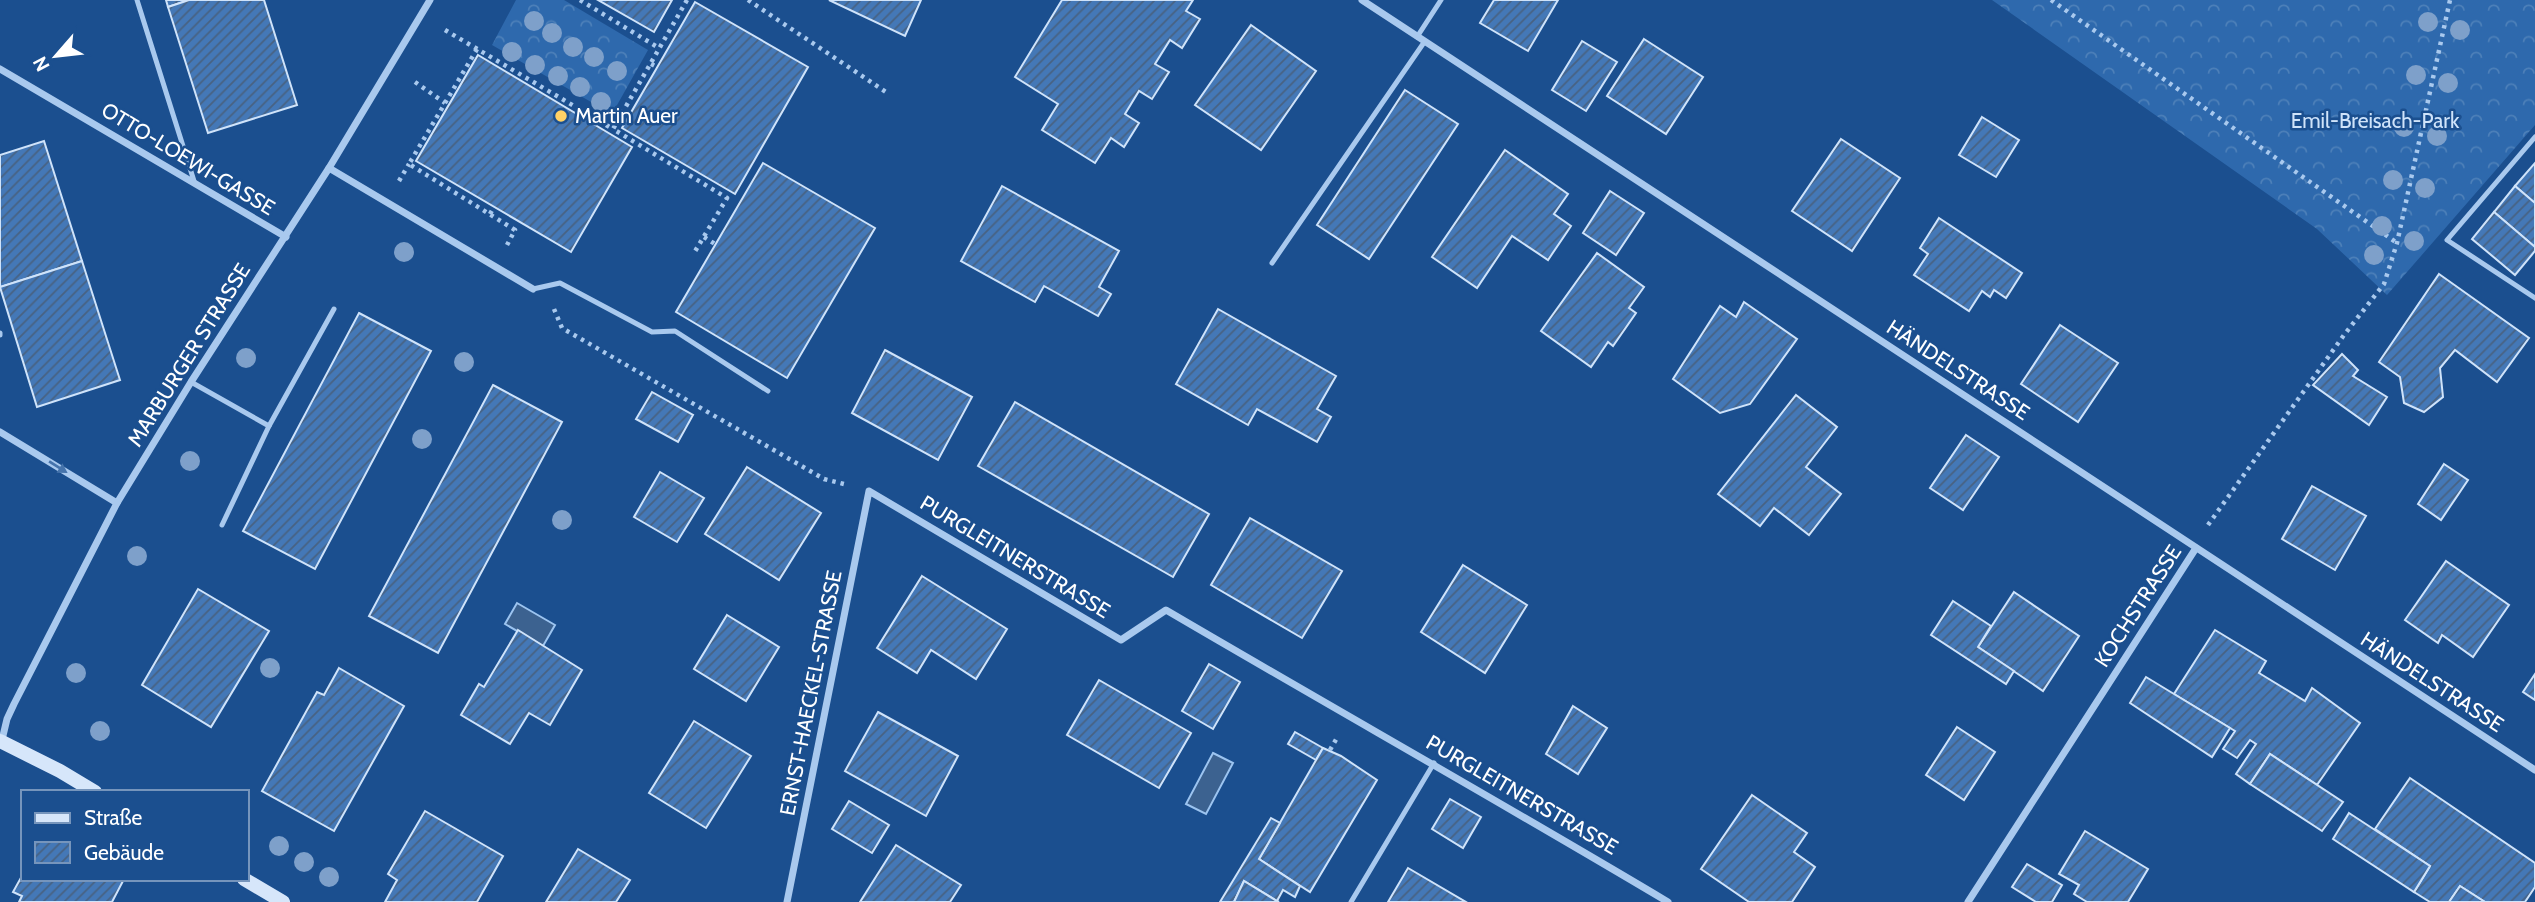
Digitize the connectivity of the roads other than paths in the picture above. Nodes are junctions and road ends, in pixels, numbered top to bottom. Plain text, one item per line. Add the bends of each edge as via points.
1 (137, 0) edge
2 (430, 0) edge
3 (1362, 0) edge
4 (1441, 0) edge
5 (1418, 37) junction
6 (1425, 41) junction
7 (0, 69) edge
8 (2535, 137) edge
9 (330, 169) junction
10 (194, 181) junction
11 (286, 237) junction
12 (1272, 263) dead end
13 (533, 289) joint
14 (2535, 298) edge
15 (334, 309) dead end
16 (191, 382) junction
17 (768, 391) dead end
18 (269, 426) junction
19 (0, 432) edge
20 (869, 491) joint
21 (117, 503) junction
22 (222, 525) dead end
23 (2196, 548) junction
24 (0, 744) edge
25 (1434, 763) junction
26 (2535, 770) edge
27 (92, 790) edge
28 (247, 881) edge
29 (283, 902) edge
30 (787, 902) edge
31 (1351, 902) edge
32 (1668, 902) edge
33 (1968, 902) edge

1 - 10 lane
2 - 9 street, MARBURGER STRASSE
3 - 5 street, HÄNDELSTRASSE
4 - 5 lane
5 - 6 street, HÄNDELSTRASSE
6 - 12 lane
6 - 23 street, HÄNDELSTRASSE
7 - 10 street, OTTO-LOEWI-GASSE
8 - 14 lane via 2447,240
9 - 11 street, MARBURGER STRASSE
9 - 13 street
10 - 11 street, OTTO-LOEWI-GASSE
11 - 16 street, MARBURGER STRASSE
13 - 17 lane via 560,284 652,332 675,331
15 - 18 lane
16 - 18 lane
16 - 21 street, MARBURGER STRASSE
18 - 22 lane
19 -> 21 street
20 - 25 street, PURGLEITNERSTRASSE via 1121,640 1166,610
20 - 30 street, ERNST-HAECKEL-STRASSE
21 - 24 street, MARBURGER STRASSE via 14,704
23 - 26 street, HÄNDELSTRASSE
23 - 33 street, KOCHSTRASSE
24 - 27 main road
25 - 31 lane
25 - 32 street, PURGLEITNERSTRASSE
28 - 29 main road

